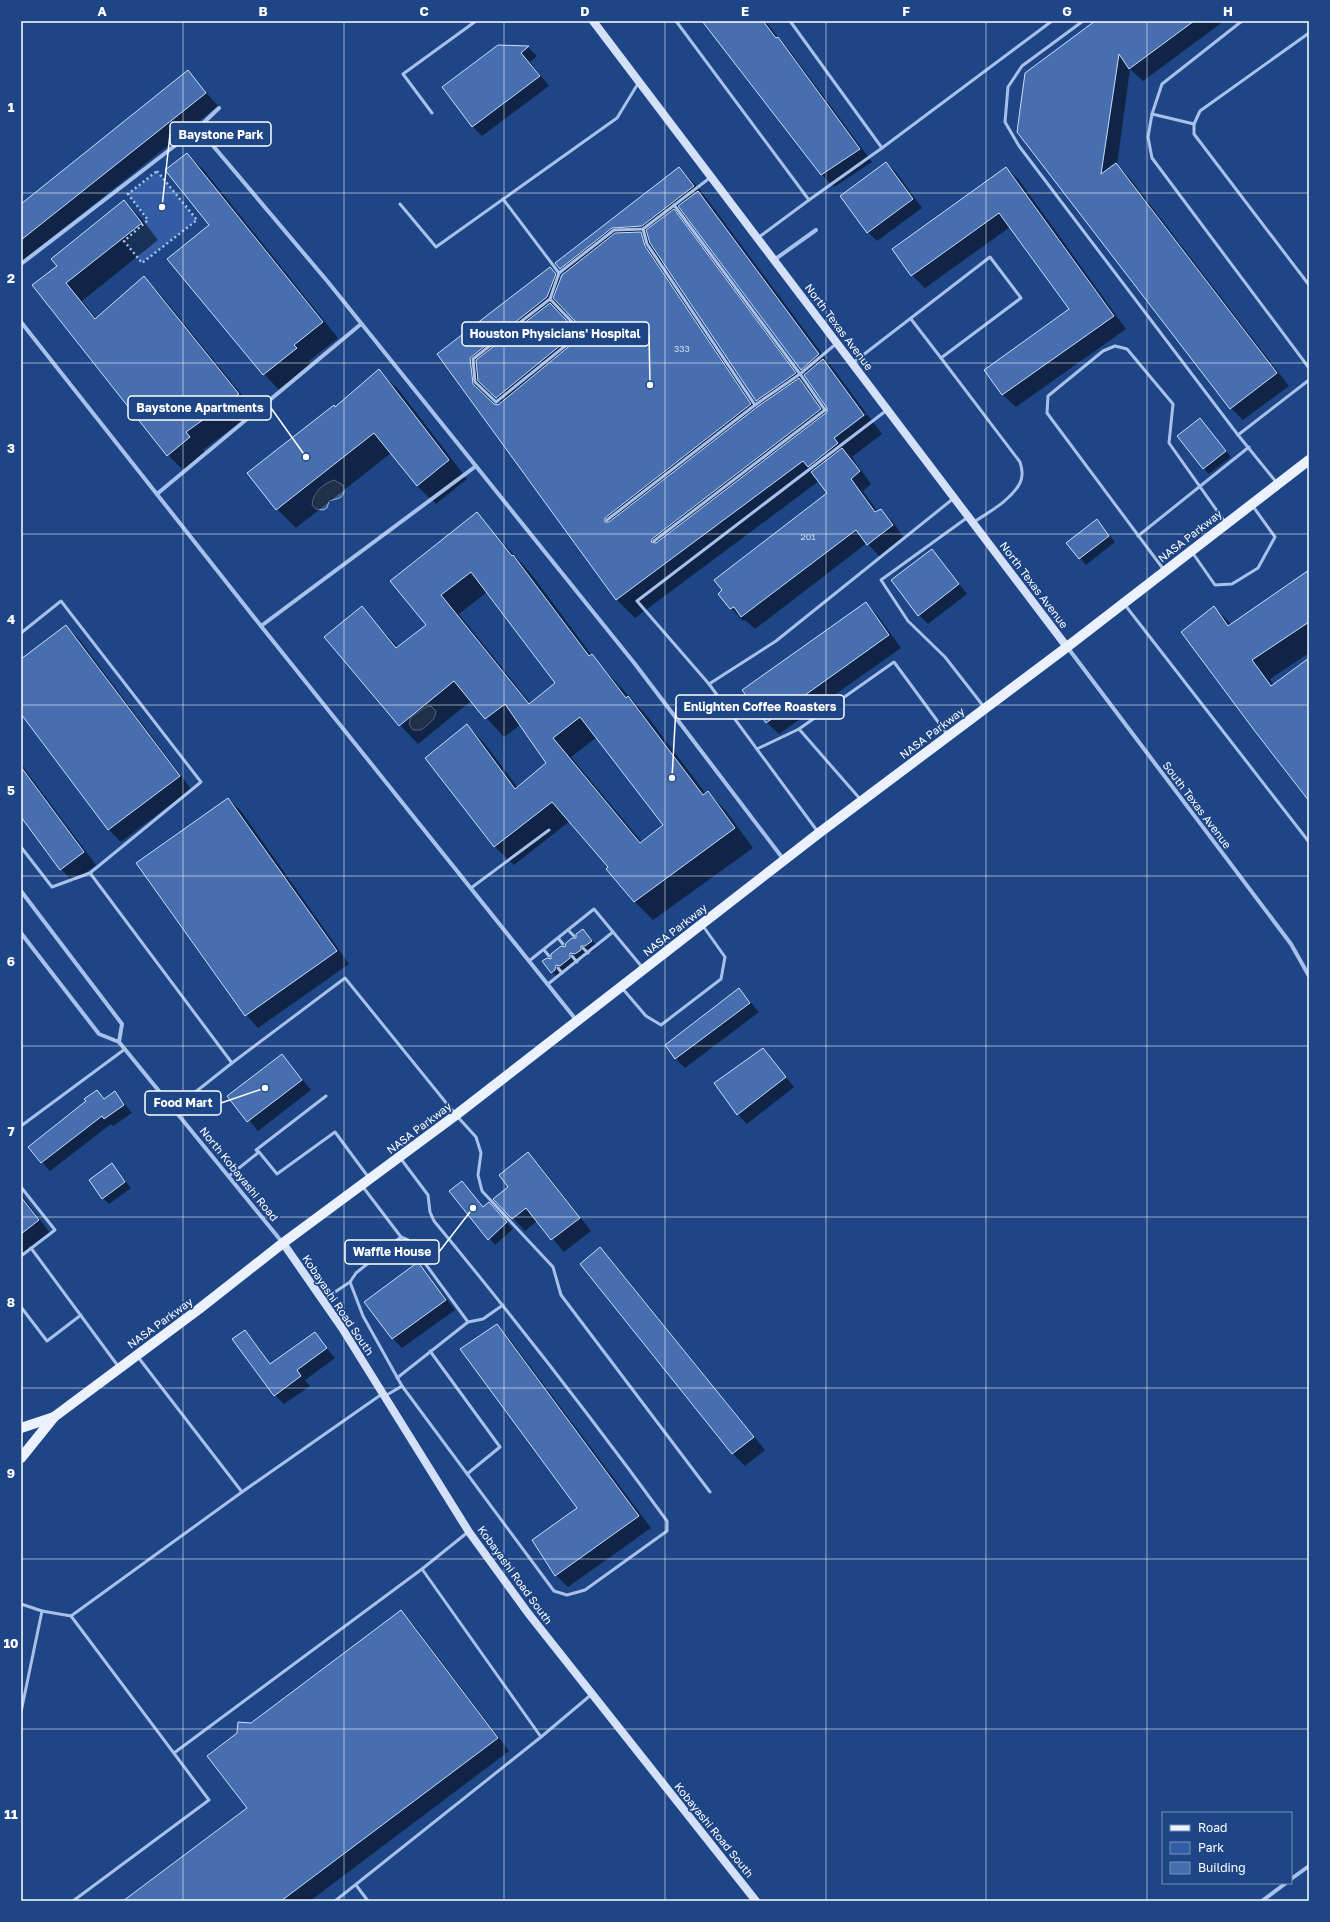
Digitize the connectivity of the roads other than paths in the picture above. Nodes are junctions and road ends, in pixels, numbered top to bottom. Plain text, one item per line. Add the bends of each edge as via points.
1 (476, 21) edge
2 (593, 21) edge
3 (676, 21) edge
4 (790, 21) edge
5 (1052, 21) edge
6 (1083, 21) edge
7 (1242, 21) edge
8 (1309, 33) edge
9 (639, 82) junction
10 (218, 108) dead end
11 (432, 114) dead end
12 (1152, 114) junction
13 (1194, 124) junction
14 (198, 128) junction
15 (882, 148) junction
16 (711, 177) junction
17 (503, 199) junction
18 (809, 200) junction
19 (400, 204) dead end
20 (674, 205) junction
21 (643, 229) junction
22 (816, 230) dead end
23 (757, 238) junction
24 (774, 260) junction
25 (21, 264) edge
26 (559, 273) junction
27 (1309, 285) edge
28 (550, 299) junction
29 (911, 319) junction
30 (21, 322) edge
31 (361, 324) junction
32 (837, 343) junction
33 (941, 358) junction
34 (852, 363) junction
35 (1309, 368) edge
36 (800, 374) junction
37 (1309, 380) edge
38 (755, 405) junction
39 (888, 410) junction
40 (1238, 435) junction
41 (1249, 447) junction
42 (1309, 460) edge
43 (476, 466) junction
44 (1278, 484) junction
45 (1200, 486) junction
46 (157, 494) junction
47 (954, 498) junction
48 (1251, 504) junction
49 (606, 520) dead end
50 (971, 520) junction
51 (1226, 524) junction
52 (1138, 536) junction
53 (654, 541) dead end
54 (1191, 551) junction
55 (1165, 571) junction
56 (1124, 603) junction
57 (260, 626) junction
58 (21, 633) edge
59 (1067, 647) junction
60 (709, 684) junction
61 (985, 708) junction
62 (799, 730) junction
63 (948, 736) junction
64 (757, 749) junction
65 (862, 801) junction
66 (549, 830) dead end
67 (819, 833) junction
68 (1309, 842) edge
69 (21, 847) edge
70 (785, 860) junction
71 (90, 873) junction
72 (471, 888) junction
73 (21, 891) edge
74 (702, 924) junction
75 (568, 930) junction
76 (613, 932) junction
77 (21, 933) edge
78 (574, 936) dead end
79 (558, 938) junction
80 (564, 944) dead end
81 (583, 948) dead end
82 (544, 950) junction
83 (588, 953) junction
84 (549, 956) dead end
85 (572, 956) dead end
86 (529, 961) junction
87 (576, 962) junction
88 (558, 968) dead end
89 (644, 969) junction
90 (562, 973) junction
91 (1309, 976) edge
92 (548, 984) junction
93 (621, 987) junction
94 (577, 1021) junction
95 (119, 1042) junction
96 (125, 1049) junction
97 (232, 1062) junction
98 (326, 1096) dead end
99 (174, 1109) junction
100 (456, 1115) junction
101 (21, 1126) edge
102 (259, 1152) junction
103 (400, 1157) junction
104 (229, 1176) junction
105 (366, 1182) junction
106 (21, 1188) edge
107 (401, 1237) junction
108 (283, 1243) junction
109 (31, 1248) junction
110 (21, 1256) edge
111 (350, 1282) junction
112 (323, 1300) junction
113 (503, 1304) junction
114 (21, 1307) edge
115 (81, 1315) junction
116 (468, 1322) junction
117 (430, 1352) junction
118 (136, 1355) junction
119 (120, 1367) junction
120 (397, 1378) junction
121 (402, 1386) junction
122 (384, 1394) junction
123 (54, 1417) junction
124 (21, 1428) edge
125 (21, 1458) edge
126 (466, 1474) junction
127 (242, 1492) junction
128 (710, 1492) dead end
129 (469, 1532) junction
130 (422, 1569) junction
131 (21, 1604) edge
132 (42, 1611) junction
133 (71, 1616) junction
134 (592, 1694) junction
135 (21, 1712) edge
136 (541, 1737) junction
137 (174, 1753) junction
138 (1309, 1866) edge
139 (1292, 1878) edge
140 (1285, 1884) edge
141 (356, 1885) junction
142 (73, 1901) edge
143 (334, 1901) edge
144 (368, 1901) edge
145 (756, 1901) edge
146 (1262, 1901) edge

1 - 11 lane via 403,74
2 - 9 street, North Texas Avenue
3 - 18 lane
4 - 15 lane
5 - 15 lane
6 - 40 lane via 1022,66 1008,87 1005,122 1019,146
7 - 12 lane via 1162,84
8 - 13 lane via 1200,111
9 - 16 street, North Texas Avenue
9 - 17 lane via 617,118
10 - 14 street
12 - 13 lane
12 - 35 lane via 1148,137 1152,158
13 - 27 lane via 1194,134
14 - 25 street
14 - 31 street
15 - 18 lane
16 - 20 lane
16 - 23 street, North Texas Avenue
17 - 19 lane via 436,247
17 - 26 lane
18 - 23 lane
20 - 21 lane
20 - 36 lane
21 - 26 lane via 614,230
21 - 38 lane via 647,244
22 - 24 street
23 - 24 street, North Texas Avenue
24 - 32 street, North Texas Avenue
26 - 28 lane
28 - 28 lane via 473,359 474,382 496,402 570,342 572,322
29 - 33 lane
29 - 33 lane via 990,257 995,263 1021,298
29 - 34 lane
30 - 46 street
31 - 43 street
31 - 46 street
32 - 34 street, North Texas Avenue
32 - 36 lane
33 - 50 lane via 1017,456 1022,468 1017,487 1002,502
34 - 39 street, North Texas Avenue
36 - 38 lane
36 - 53 lane via 825,410
37 - 40 lane
38 - 49 lane
39 - 47 street, North Texas Avenue
39 - 60 lane via 637,601
40 - 41 lane
41 - 44 lane
41 - 45 lane
42 - 44 main road, NASA Parkway
43 - 57 street
43 - 70 street via 635,664
44 - 48 main road, NASA Parkway
45 - 51 lane
45 - 52 lane
45 - 52 lane via 1169,443 1173,404 1127,349 1116,346 1103,351 1048,396 1047,413
46 - 57 street
47 - 50 street, North Texas Avenue
47 - 60 lane via 776,641
48 - 51 main road, NASA Parkway
48 - 54 lane via 1275,537 1258,568 1232,584 1215,585
50 - 59 street, North Texas Avenue
50 - 61 lane via 880,580 908,621 946,657
51 - 54 main road, NASA Parkway
52 - 55 lane
54 - 55 main road, NASA Parkway
55 - 56 main road, NASA Parkway
56 - 59 main road, NASA Parkway
56 - 68 lane
57 - 72 street
58 - 71 lane via 61,601 201,782
59 - 61 main road, NASA Parkway
59 - 91 street, South Texas Avenue via 1291,944
60 - 64 lane
61 - 63 main road, NASA Parkway
62 - 63 lane via 894,662
62 - 64 lane
62 - 65 lane
63 - 65 main road, NASA Parkway
64 - 67 lane
65 - 67 main road, NASA Parkway
66 - 72 lane
67 - 70 main road, NASA Parkway
69 - 71 lane via 52,888
70 - 74 main road, NASA Parkway
71 - 97 lane
72 - 86 street
73 - 95 street via 122,1024
74 - 89 main road, NASA Parkway
74 - 93 lane via 725,957 721,979 707,991 661,1025 646,1016
75 - 76 lane via 594,909
75 - 78 lane
75 - 79 lane
76 - 83 lane
76 - 89 lane
77 - 95 street, North Kobayashi Road via 99,1034
79 - 80 lane
79 - 82 lane
81 - 83 lane
82 - 84 lane
82 - 86 lane
83 - 87 lane
85 - 87 lane
86 - 92 street
87 - 90 lane
88 - 90 lane
89 - 93 main road, NASA Parkway
90 - 92 lane
92 - 94 street
93 - 94 main road, NASA Parkway
94 - 100 main road, NASA Parkway
95 - 96 street, North Kobayashi Road
96 - 99 street, North Kobayashi Road
96 - 101 lane
97 - 99 lane
97 - 100 lane via 345,978
98 - 102 lane via 256,1150
99 - 104 street, North Kobayashi Road
100 - 103 main road, NASA Parkway
100 - 128 lane via 476,1137 481,1153 478,1175 482,1191 553,1267 561,1295
102 - 104 lane
102 - 105 lane via 277,1174 335,1132
103 - 105 main road, NASA Parkway
103 - 113 lane via 428,1195 434,1221
104 - 108 street, North Kobayashi Road
105 - 107 lane
105 - 108 main road, NASA Parkway
106 - 109 lane via 55,1230
107 - 111 lane via 356,1273
107 - 116 lane via 408,1240
108 - 112 street, Kobayashi Road South
108 - 118 main road, NASA Parkway via 199,1310
109 - 110 lane
109 - 115 lane
111 - 112 lane
111 - 120 lane via 363,1316
112 - 122 street, Kobayashi Road South
113 - 116 lane via 483,1319
113 - 126 lane via 662,1514 667,1521 667,1531 585,1590 567,1594 554,1591
114 - 115 lane via 47,1341
115 - 119 lane
116 - 117 lane
117 - 120 lane
117 - 126 lane via 500,1448
118 - 119 main road, NASA Parkway
118 - 127 lane
119 - 123 main road, NASA Parkway
120 - 121 lane
121 - 122 lane
121 - 126 lane
122 - 127 lane
122 - 129 street, Kobayashi Road South
123 - 124 main road, NASA Parkway
123 - 125 main road, NASA Parkway
127 - 133 lane
129 - 130 lane
129 - 134 street, Kobayashi Road South
130 - 136 lane
130 - 137 lane
131 - 132 lane
132 - 133 lane
132 - 135 lane
133 - 137 lane
134 - 136 lane
134 - 145 street, Kobayashi Road South
136 - 141 lane
137 - 142 lane via 209,1800
138 - 139 street
140 - 146 street
141 - 143 lane
141 - 144 lane

